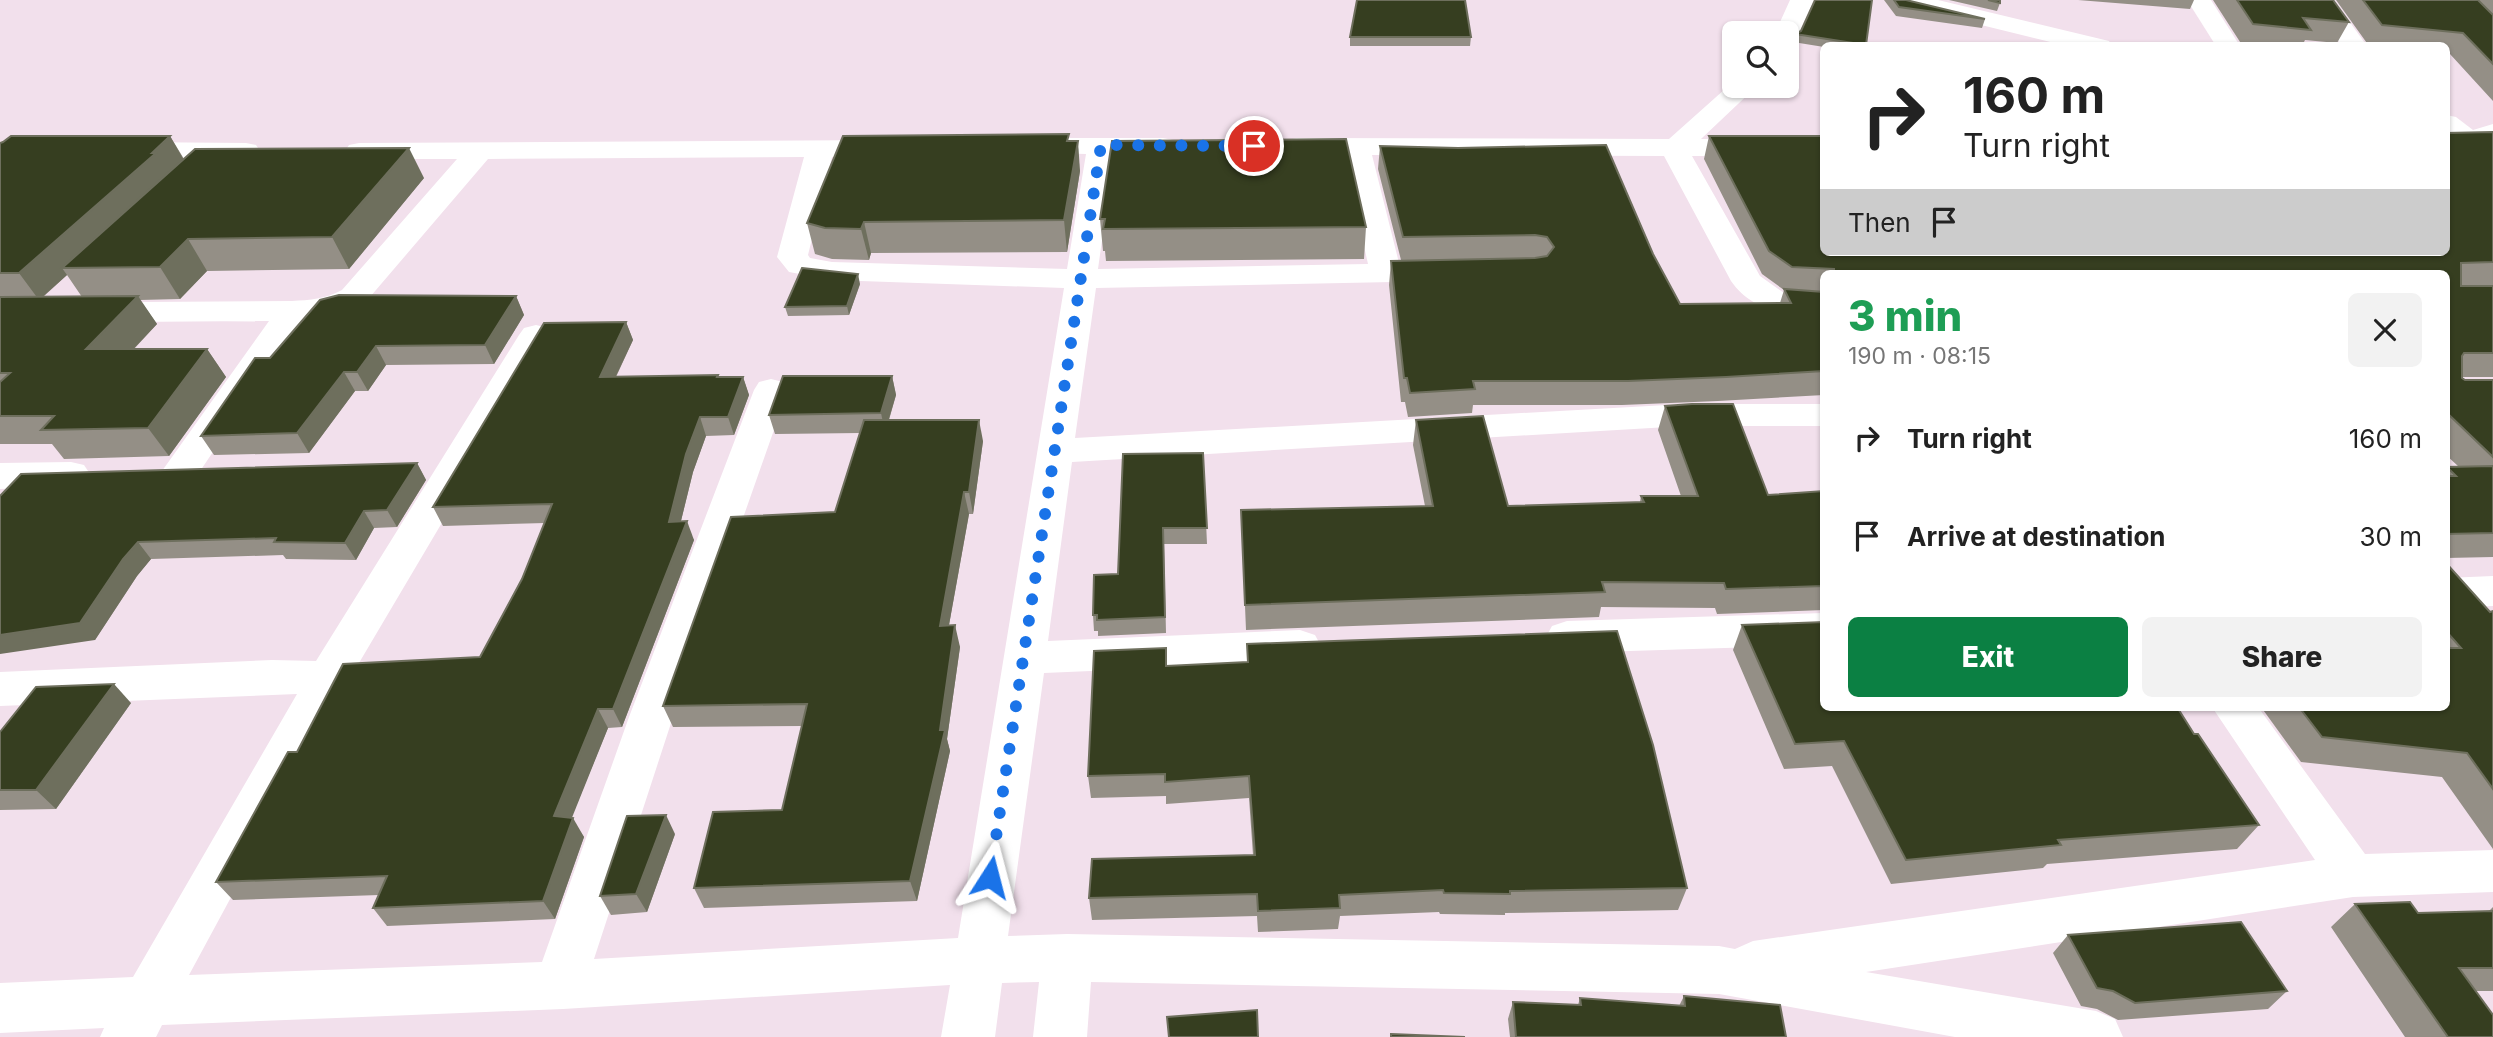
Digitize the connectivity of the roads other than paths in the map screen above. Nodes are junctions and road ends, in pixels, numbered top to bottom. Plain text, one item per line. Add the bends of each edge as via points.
1 (1802, 0) edge
2 (1908, 0) edge
3 (2199, 0) edge
4 (2322, 0) edge
5 (1793, 21) edge
6 (2083, 42) edge
7 (2225, 42) edge
8 (2352, 42) edge
9 (1731, 98) edge
10 (2450, 125) edge
11 (2469, 137) edge
12 (1101, 145) junction
13 (1195, 146) edge
14 (1276, 146) edge
15 (1008, 147) edge
16 (1356, 147) junction
17 (914, 148) edge
18 (1820, 148) edge
19 (1675, 149) junction
20 (99, 150) edge
21 (481, 150) junction
22 (820, 150) junction
23 (224, 151) junction
24 (278, 151) edge
25 (332, 151) edge
26 (2493, 155) edge
27 (195, 178) edge
28 (1465, 271) edge
29 (1386, 273) junction
30 (1083, 279) junction
31 (77, 286) edge
32 (1820, 304) edge
33 (292, 311) junction
34 (0, 313) edge
35 (48, 313) junction
36 (536, 335) edge
37 (771, 390) dead end
38 (1820, 415) edge
39 (1054, 451) junction
40 (458, 464) junction
41 (416, 465) edge
42 (222, 470) edge
43 (111, 473) edge
44 (0, 476) edge
45 (2493, 591) edge
46 (2450, 593) edge
47 (1820, 629) edge
48 (1531, 638) edge
49 (1337, 644) edge
50 (1024, 658) junction
51 (328, 678) junction
52 (0, 689) edge
53 (2237, 711) edge
54 (2493, 871) edge
55 (2353, 876) junction
56 (1067, 958) junction
57 (977, 960) junction
58 (1719, 970) junction
59 (560, 985) junction
60 (0, 1008) edge
61 (137, 1018) edge
62 (968, 1037) edge
63 (1060, 1037) edge
64 (2096, 1037) edge

1 - 5 street
2 - 6 street
3 - 7 street
4 - 8 street
9 - 19 street
10 - 11 street
11 - 26 street
12 - 13 street
12 - 15 street
12 - 30 street
14 - 16 street
16 - 19 street
16 - 29 street
17 - 22 street
18 - 19 street
19 - 32 street via 1756,292 1770,301
20 - 23 street
21 - 22 street
21 - 25 street
21 - 33 street via 353,297 328,309
22 - 30 street via 792,257 800,265 832,271
23 - 24 street
23 - 27 street
28 - 29 street
29 - 30 street
30 - 39 street
31 - 35 street
33 - 35 street
33 - 42 street via 167,471
34 - 35 street
36 - 40 street
37 - 59 street via 651,717
38 - 39 street via 1685,415
39 - 50 street
40 - 41 street
40 - 51 street
43 - 44 street
45 - 46 street
47 - 48 street
49 - 50 street
50 - 57 street
51 - 52 street
51 - 61 street
53 - 55 street
54 - 55 street
55 - 58 street
56 - 57 street
56 - 58 street
56 - 63 street
57 - 59 street
57 - 62 street
58 - 64 street
59 - 61 street
60 - 61 street

